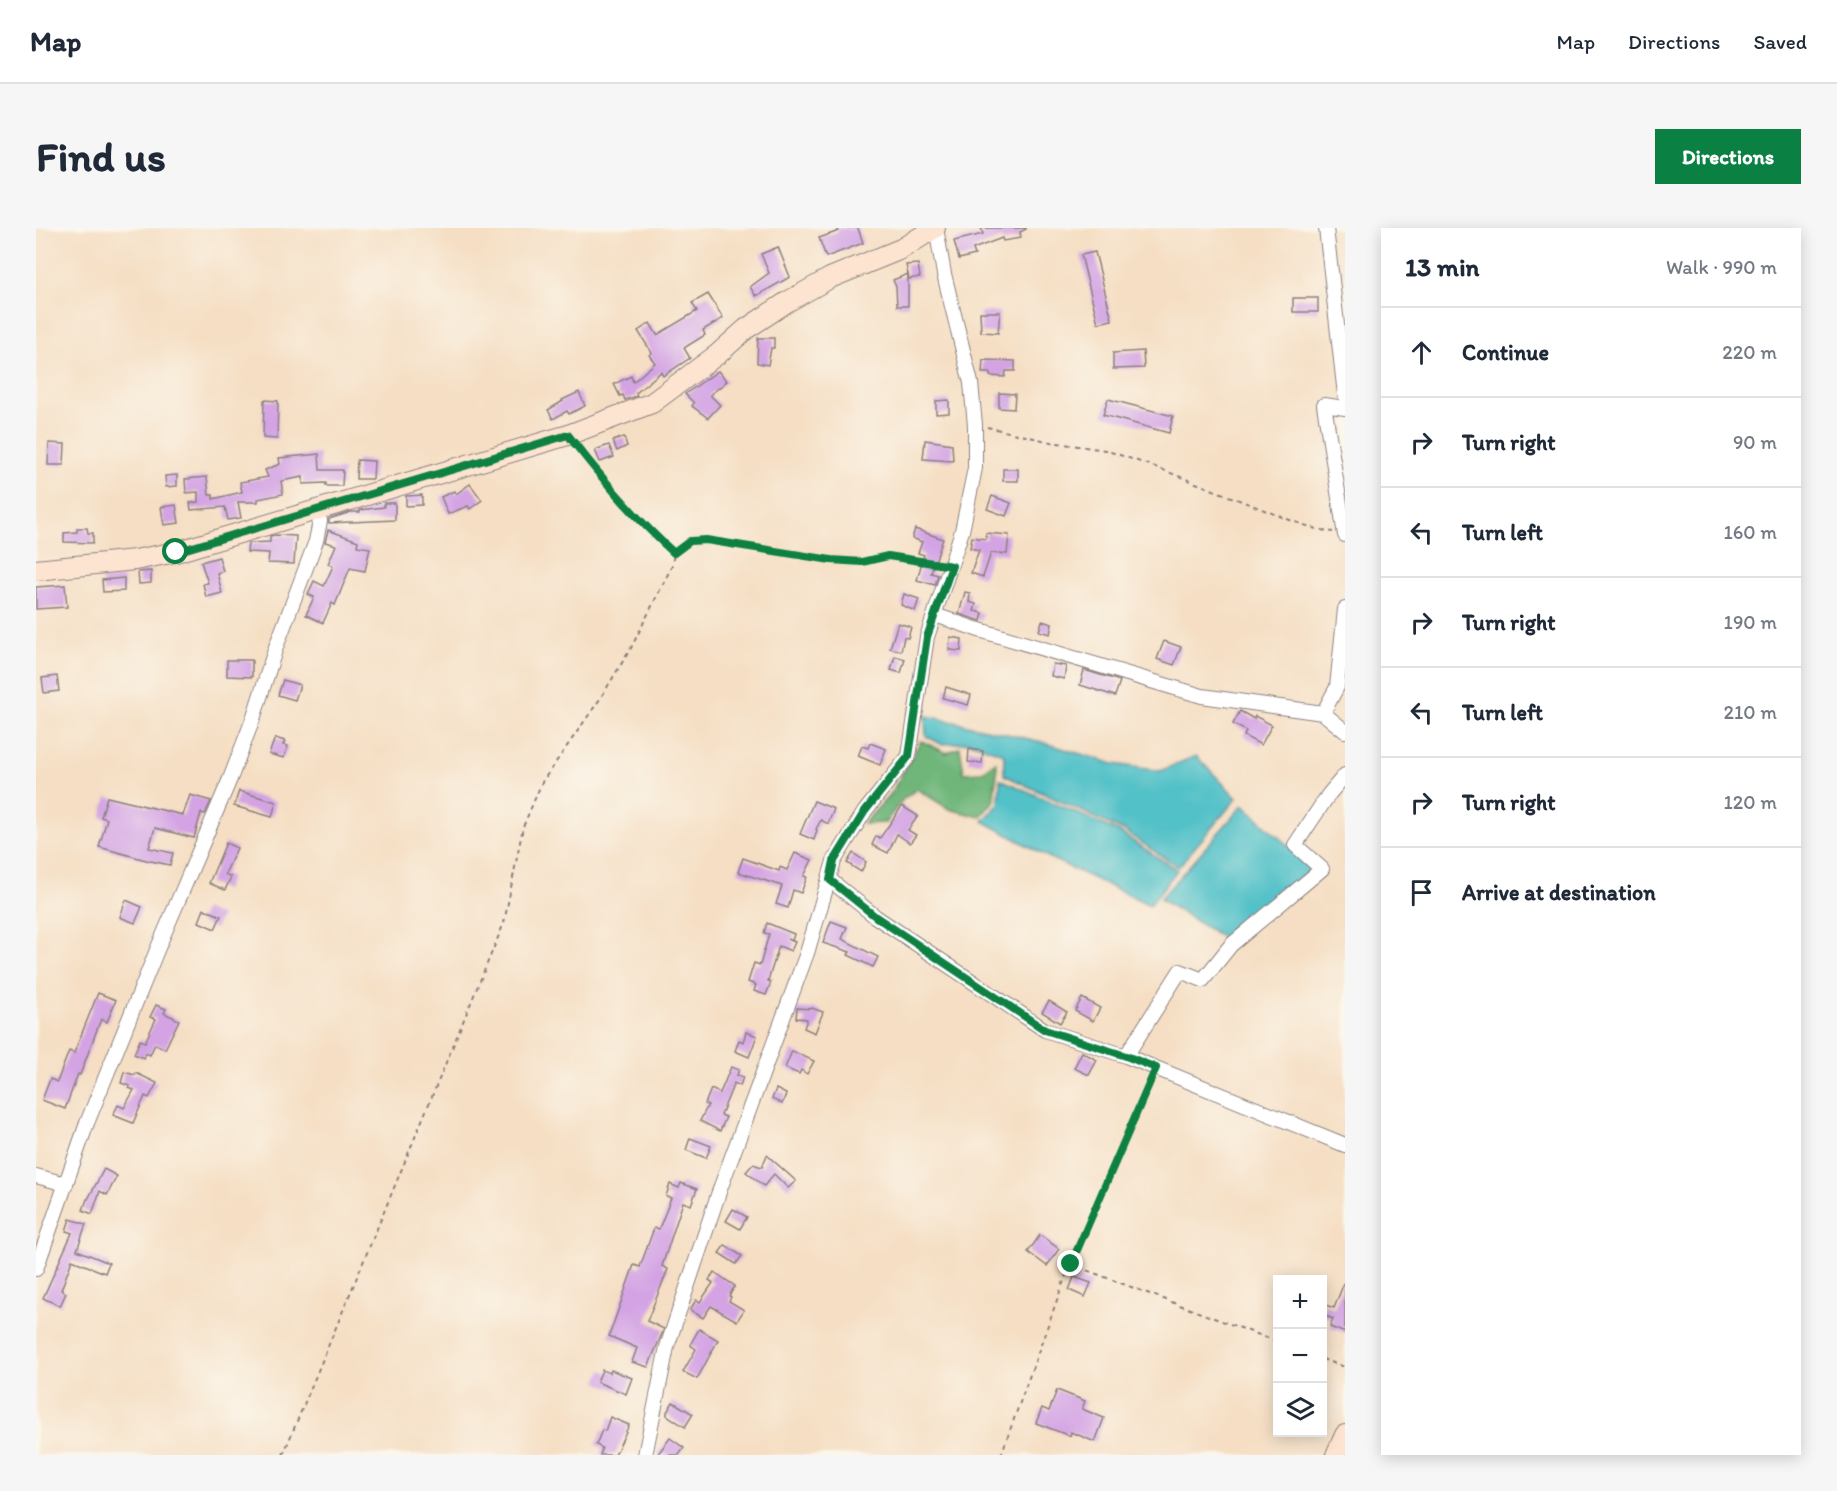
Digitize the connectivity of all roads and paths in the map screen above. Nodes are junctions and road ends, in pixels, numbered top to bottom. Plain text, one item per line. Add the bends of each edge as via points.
1 (936, 228) edge
2 (1326, 228) edge
3 (1345, 395) edge
4 (1345, 408) edge
5 (975, 425) junction
6 (568, 435) junction
7 (316, 510) junction
8 (1344, 534) edge
9 (674, 553) junction
10 (952, 566) junction
11 (36, 570) edge
12 (1345, 609) edge
13 (935, 615) junction
14 (1323, 713) junction
15 (1345, 731) edge
16 (1345, 775) edge
17 (830, 880) junction
18 (1126, 1056) junction
19 (1156, 1068) junction
20 (1345, 1145) edge
21 (36, 1176) edge
22 (66, 1185) junction
23 (1071, 1264) junction
24 (36, 1269) edge
25 (1273, 1340) edge
26 (1327, 1360) edge
27 (1345, 1367) edge
28 (1345, 1435) edge
29 (283, 1455) edge
30 (645, 1455) edge
31 (1001, 1455) edge
32 (1336, 1455) edge

1 - 5 street via 971,383
1 - 6 street via 901,249 830,278 788,302 746,329 652,403
2 - 3 street
4 - 8 street via 1324,405
5 - 8 path via 1105,450 1287,519
5 - 10 street via 975,468
6 - 7 street
6 - 9 path via 608,486
7 - 11 street via 176,552
7 - 22 street via 320,522 316,541 253,719 87,1123
9 - 10 path via 690,541 706,540 831,560 862,562 888,556
9 - 29 path via 672,566 631,648 542,782 523,827 504,923
10 - 13 street
12 - 14 street via 1337,687
13 - 14 street via 1202,696
13 - 17 street via 927,637 909,756 865,811 834,861
14 - 15 street
16 - 18 street via 1295,845 1322,869 1231,945 1203,980 1180,971
17 - 18 street via 876,917 1045,1030
17 - 30 street via 667,1347
18 - 19 street
19 - 20 street
19 - 23 path
21 - 22 street
22 - 24 street
23 - 25 path
23 - 31 path
26 - 27 path
28 - 32 street

